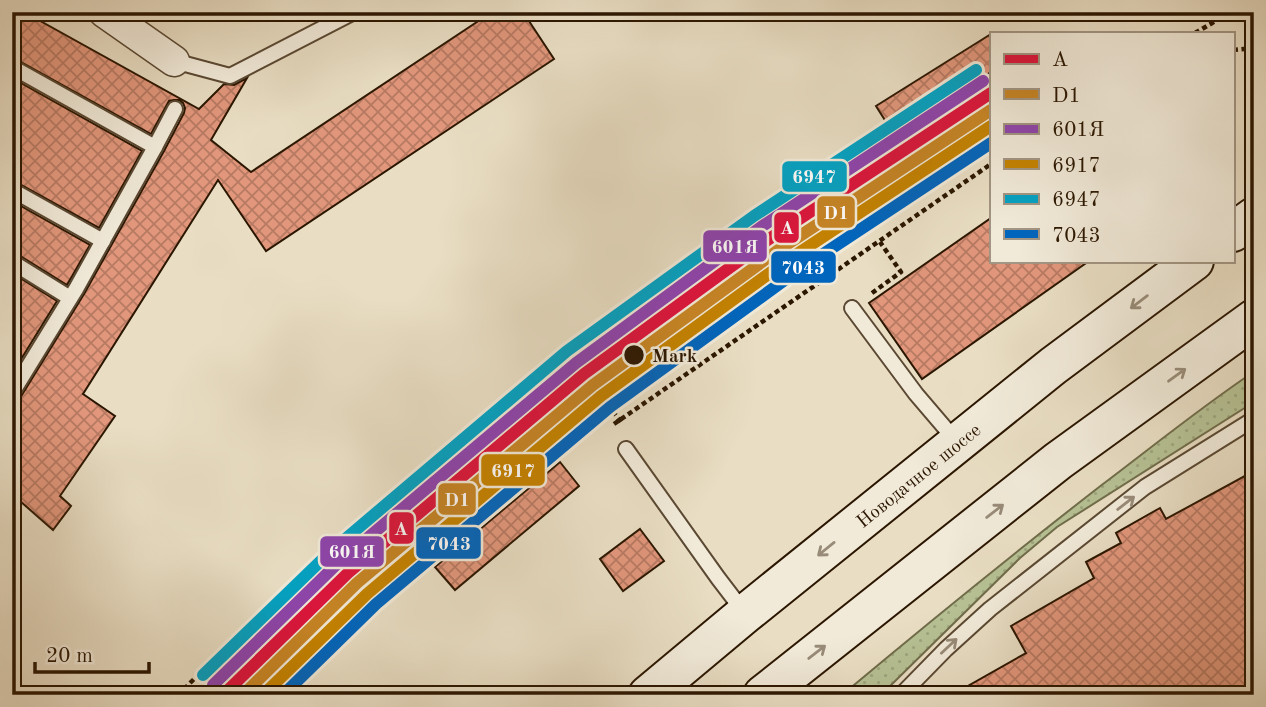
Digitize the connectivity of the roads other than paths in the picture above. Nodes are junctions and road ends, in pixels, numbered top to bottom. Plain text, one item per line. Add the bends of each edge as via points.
1 (104, 12) edge
2 (354, 12) edge
3 (174, 61) joint
4 (12, 67) edge
5 (176, 109) dead end
6 (155, 147) junction
7 (12, 190) edge
8 (1254, 217) edge
9 (1234, 231) edge
10 (103, 241) junction
11 (12, 262) edge
12 (1193, 262) edge
13 (70, 298) junction
14 (852, 308) road end
15 (1254, 319) edge
16 (12, 393) edge
17 (1254, 419) edge
18 (958, 444) junction
19 (626, 449) dead end
20 (746, 614) junction
21 (648, 695) edge
22 (763, 695) edge
23 (901, 695) edge

1 - 3 street
2 - 3 lane via 230,76
4 - 6 lane
5 - 6 lane
6 - 10 lane
7 - 10 lane
8 - 9 main road
10 - 13 lane
11 - 13 lane
12 -> 18 main road, Новодачное шоссе
13 - 16 lane
14 - 18 lane
22 -> 15 main road via 1058,461
23 -> 17 lane via 990,609 1135,495
18 -> 20 main road, Новодачное шоссе
19 - 20 lane
20 - 21 main road, Новодачное шоссе

